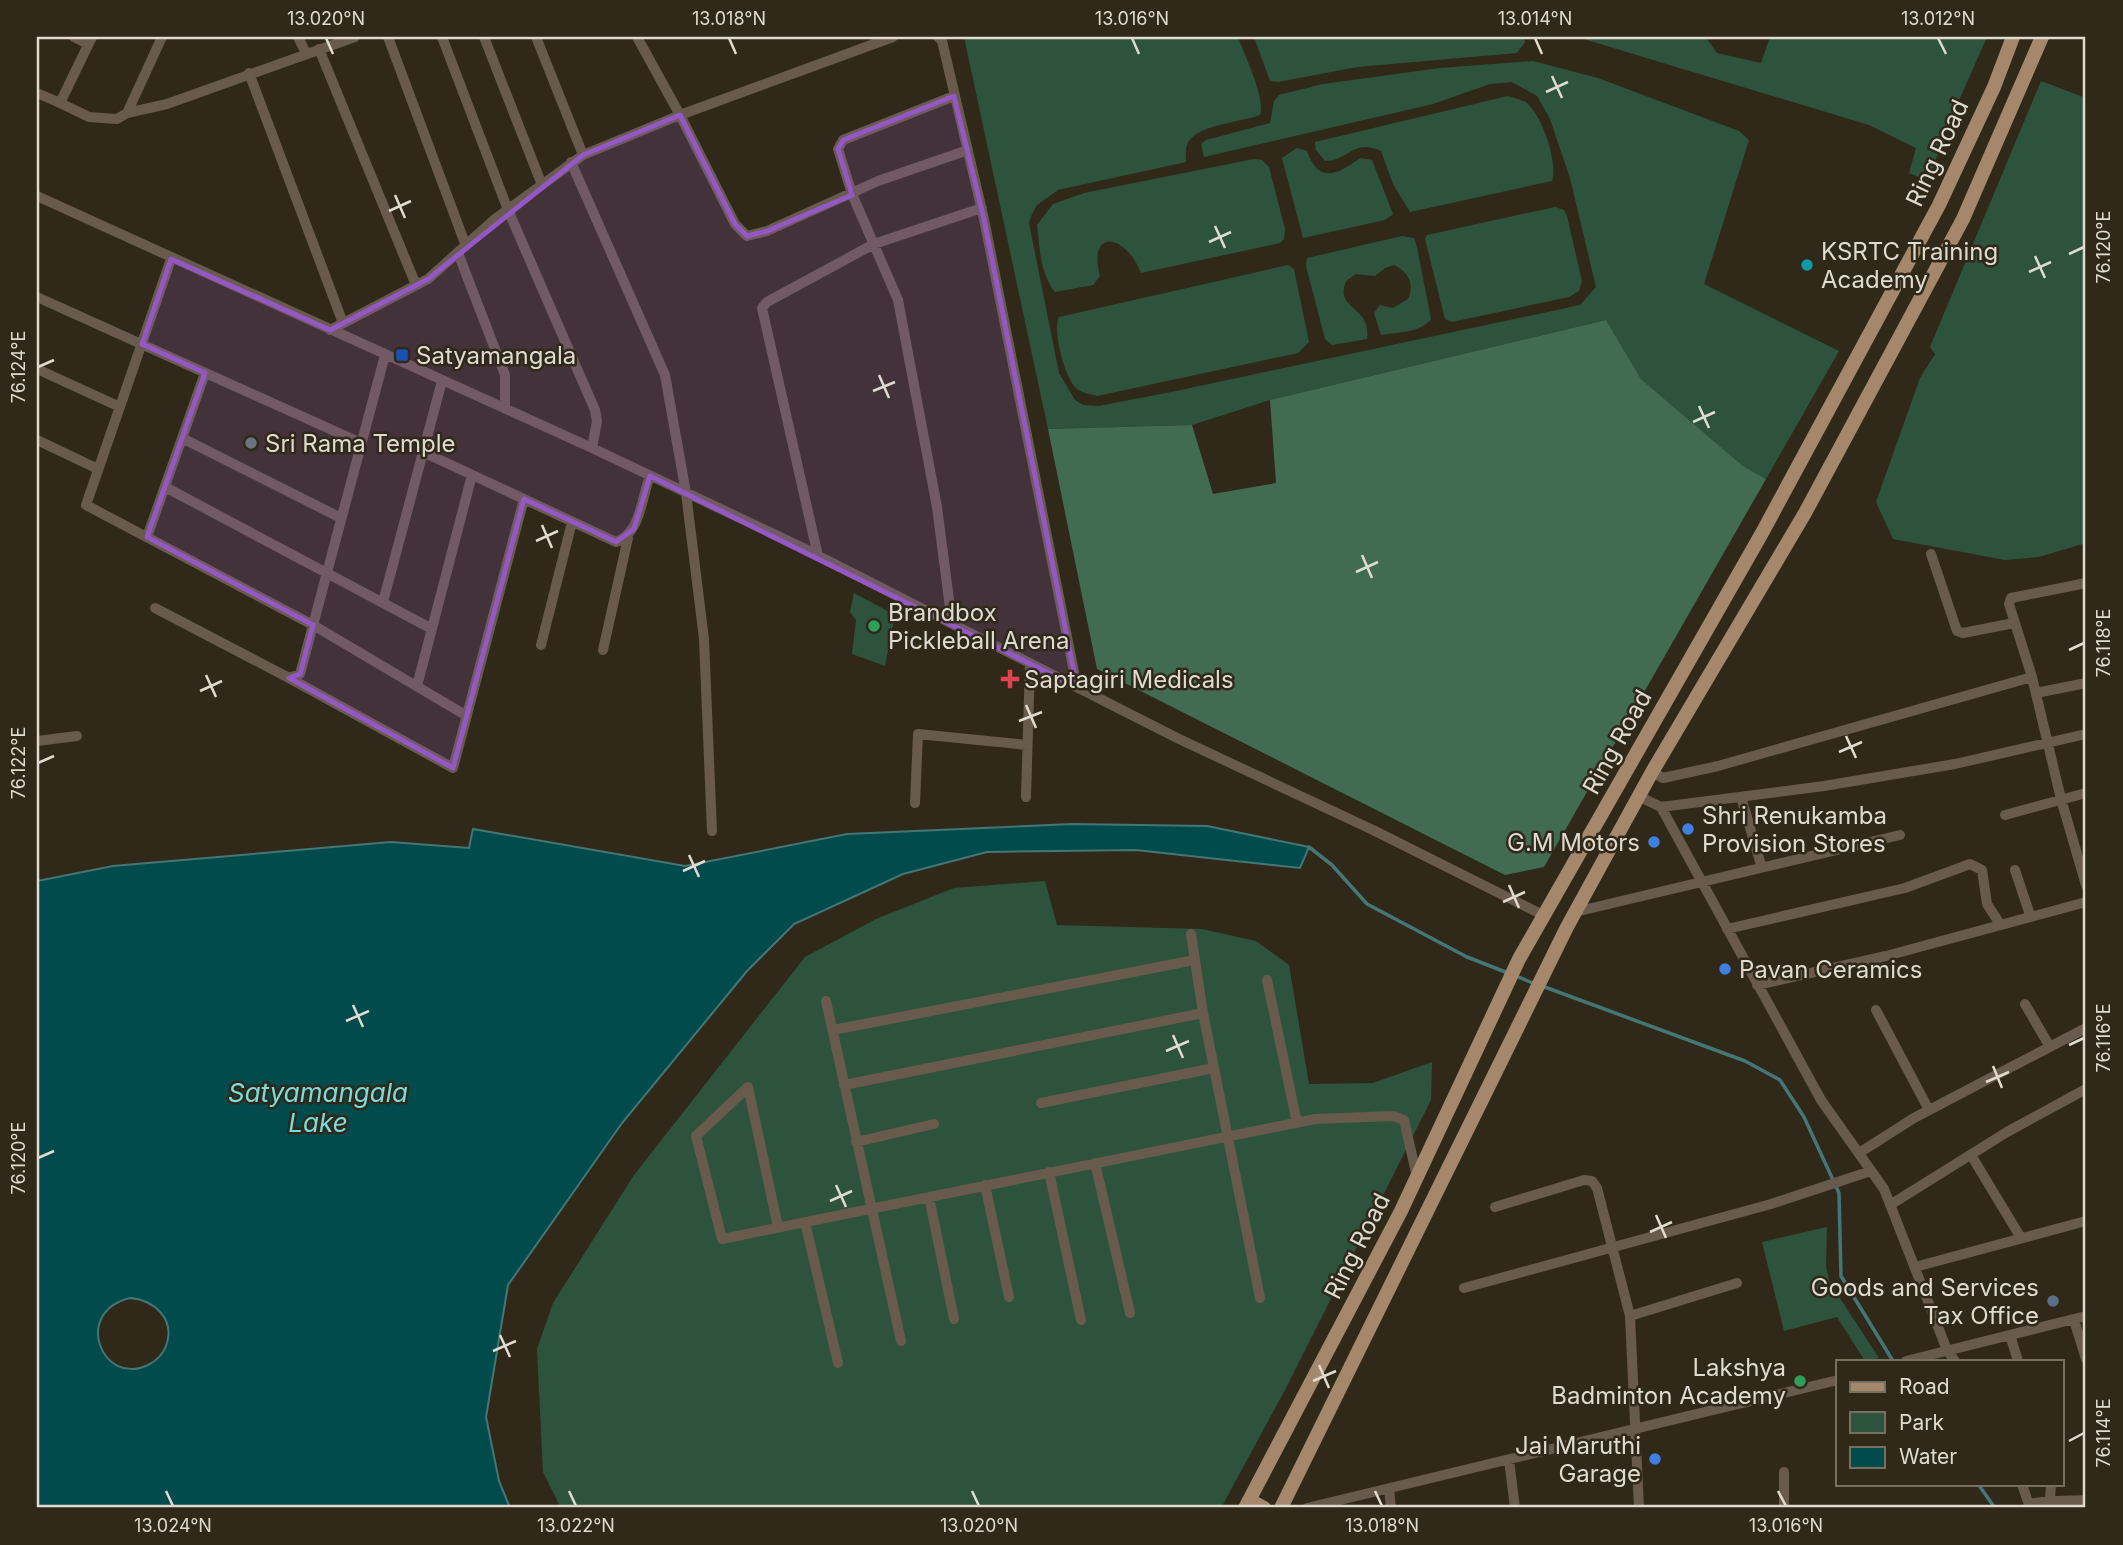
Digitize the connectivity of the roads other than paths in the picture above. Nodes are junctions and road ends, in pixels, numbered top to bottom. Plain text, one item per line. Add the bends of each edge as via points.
1 (74, 37) edge
2 (162, 37) edge
3 (298, 37) edge
4 (355, 37) edge
5 (388, 37) edge
6 (442, 37) edge
7 (484, 37) edge
8 (536, 37) edge
9 (637, 37) edge
10 (893, 37) edge
11 (938, 37) edge
12 (2013, 37) edge
13 (2042, 37) edge
14 (90, 40) edge
15 (319, 49) junction
16 (306, 53) junction
17 (249, 73) junction
18 (37, 93) edge
19 (954, 96) junction
20 (60, 103) junction
21 (127, 113) junction
22 (680, 115) junction
23 (968, 150) junction
24 (583, 155) junction
25 (571, 162) junction
26 (542, 185) junction
27 (852, 194) junction
28 (37, 196) edge
29 (1939, 205) junction
30 (982, 208) junction
31 (508, 210) junction
32 (1963, 219) junction
33 (873, 244) junction
34 (462, 249) junction
35 (172, 259) junction
36 (416, 285) junction
37 (37, 297) edge
38 (343, 323) junction
39 (330, 330) junction
40 (142, 344) junction
41 (385, 355) junction
42 (37, 369) edge
43 (205, 373) junction
44 (442, 381) junction
45 (120, 407) junction
46 (505, 409) junction
47 (182, 438) junction
48 (37, 440) edge
49 (362, 443) junction
50 (592, 448) junction
51 (422, 452) junction
52 (98, 469) junction
53 (472, 475) junction
54 (650, 476) junction
55 (165, 487) junction
56 (686, 493) junction
57 (524, 499) junction
58 (341, 518) junction
59 (572, 522) junction
60 (148, 537) junction
61 (628, 538) junction
62 (1931, 554) dead end
63 (818, 556) junction
64 (327, 573) junction
65 (2086, 583) edge
66 (383, 603) junction
67 (155, 608) dead end
68 (951, 623) junction
69 (2014, 623) junction
70 (313, 625) junction
71 (432, 629) junction
72 (541, 645) dead end
73 (603, 650) dead end
74 (1030, 663) junction
75 (2032, 677) junction
76 (289, 678) junction
77 (2086, 683) edge
78 (416, 686) junction
79 (1077, 687) junction
80 (2036, 693) junction
81 (467, 716) junction
82 (2086, 734) edge
83 (77, 736) dead end
84 (37, 741) edge
85 (2048, 742) junction
86 (1027, 745) junction
87 (1652, 772) junction
88 (2086, 793) edge
89 (1638, 796) junction
90 (1026, 797) dead end
91 (1741, 797) junction
92 (2061, 799) junction
93 (915, 803) dead end
94 (1661, 807) junction
95 (2005, 814) dead end
96 (712, 831) dead end
97 (1900, 835) dead end
98 (1761, 865) junction
99 (2015, 870) dead end
100 (1701, 881) junction
101 (2086, 885) edge
102 (2086, 901) edge
103 (1575, 912) junction
104 (2030, 915) junction
105 (1545, 916) junction
106 (2000, 924) junction
107 (1567, 927) junction
108 (1727, 929) junction
109 (1191, 934) dead end
110 (1195, 960) junction
111 (1267, 981) dead end
112 (1757, 985) junction
113 (826, 1001) dead end
114 (2025, 1004) dead end
115 (1876, 1010) dead end
116 (1203, 1013) junction
117 (2086, 1028) edge
118 (832, 1030) junction
119 (2050, 1046) junction
120 (1214, 1068) junction
121 (844, 1085) junction
122 (2086, 1089) edge
123 (1041, 1103) dead end
124 (1929, 1110) junction
125 (1297, 1123) junction
126 (934, 1124) dead end
127 (1227, 1137) junction
128 (856, 1142) junction
129 (1859, 1153) junction
130 (1971, 1155) junction
131 (1095, 1163) junction
132 (1871, 1171) junction
133 (1049, 1172) junction
134 (1417, 1177) junction
135 (985, 1185) junction
136 (929, 1197) junction
137 (1890, 1205) junction
138 (1495, 1207) dead end
139 (870, 1209) junction
140 (2086, 1221) edge
141 (805, 1222) junction
142 (778, 1227) junction
143 (2021, 1238) junction
144 (1615, 1247) junction
145 (1915, 1267) junction
146 (1737, 1283) dead end
147 (1464, 1289) dead end
148 (1009, 1297) dead end
149 (1260, 1297) dead end
150 (1130, 1313) dead end
151 (1630, 1316) junction
152 (2086, 1317) edge
153 (954, 1319) dead end
154 (1081, 1320) dead end
155 (2074, 1320) junction
156 (2010, 1335) junction
157 (901, 1342) dead end
158 (1947, 1350) junction
159 (2086, 1359) edge
160 (1910, 1360) edge
161 (1954, 1360) edge
162 (2018, 1360) edge
163 (838, 1363) dead end
164 (1836, 1381) edge
165 (1635, 1431) junction
166 (1509, 1460) junction
167 (1784, 1472) dead end
168 (2023, 1486) edge
169 (2051, 1486) edge
170 (1389, 1489) junction
171 (2050, 1499) junction
172 (2086, 1500) edge
173 (1247, 1504) edge
174 (2030, 1507) edge
175 (1265, 1508) edge
176 (1281, 1508) edge
177 (1307, 1508) edge
178 (1391, 1508) edge
179 (1515, 1508) edge
180 (1639, 1508) edge
181 (1784, 1508) edge

1 - 14 street
2 - 21 street
3 - 16 street
4 - 15 street
5 - 34 street
6 - 31 street
7 - 26 street
8 - 24 street
9 - 22 street
10 - 22 street
11 - 19 street
12 - 29 main road, Ring Road
13 - 32 main road, Ring Road
14 - 20 street
15 - 16 street
15 - 36 street
16 - 17 street
17 - 21 street via 167,104
17 - 38 street
18 - 20 street
19 - 23 street
19 - 27 street via 840,144
20 - 21 street via 89,117 117,119
22 - 24 street
22 - 27 street via 735,224 747,236 767,232
23 - 27 street
23 - 30 street
24 - 25 street
25 - 26 street
25 - 56 street via 665,375
26 - 31 street
27 - 33 street
28 - 35 street
29 - 32 main road
29 - 105 main road, Ring Road via 1762,533
30 - 33 street
30 - 79 street
31 - 34 street
31 - 50 street via 595,410
32 - 87 main road, Ring Road via 1805,513
33 - 63 street via 762,308
33 - 68 street via 898,300 937,506
34 - 36 street
34 - 46 street via 505,375
35 - 39 street
35 - 40 street
36 - 38 street
37 - 40 street
38 - 39 street
39 - 41 street
40 - 43 street
40 - 45 street
41 - 44 street
41 - 49 street
42 - 45 street
43 - 47 street
43 - 49 street
44 - 46 street
44 - 51 street
45 - 52 street
46 - 50 street
47 - 55 street
47 - 58 street
48 - 52 street
49 - 58 street
50 - 54 street
51 - 53 street
51 - 66 street
52 - 60 street via 86,505
53 - 57 street
53 - 71 street
54 - 56 street
54 - 61 street
55 - 60 street
55 - 64 street
56 - 63 street
56 - 96 street via 704,639
57 - 59 street
57 - 81 street
58 - 64 street
59 - 61 street via 616,542
59 - 72 street
60 - 70 street
61 - 73 street
62 - 69 street via 1957,631
63 - 68 street
64 - 66 street
64 - 70 street
65 - 69 street via 2016,595 2009,604
66 - 71 street
67 - 76 street
68 - 74 street
69 - 75 street
70 - 76 street via 300,674
70 - 78 street
71 - 78 street
74 - 79 street
74 - 86 street
75 - 80 street
75 - 87 street via 1718,766 1663,778
76 - 81 street via 453,768
77 - 80 street
78 - 81 street
79 - 105 street
80 - 85 street
82 - 85 street
83 - 84 street
85 - 91 street via 1955,764
85 - 92 street
86 - 90 street
86 - 93 street via 918,734
87 - 89 main road, Ring Road
88 - 92 street
89 - 94 street
89 - 103 main road, Ring Road
91 - 94 street
91 - 98 street
92 - 95 street
92 - 101 street
94 - 100 street
97 - 98 street
98 - 100 street
99 - 104 street
100 - 103 street
100 - 108 street
102 - 104 street
103 - 107 main road, Ring Road
104 - 106 street
105 - 107 main road
105 - 134 main road, Ring Road via 1495,1007
106 - 108 street via 1987,904 1982,870 1970,864 1905,888
106 - 112 street
107 - 176 main road, Ring Road
108 - 112 street
109 - 110 street
110 - 116 street
110 - 118 street
111 - 125 street
112 - 129 street via 1821,1100
113 - 118 street
114 - 119 street
115 - 124 street
116 - 120 street
116 - 121 street
117 - 119 street
118 - 121 street
119 - 124 street
120 - 123 street
120 - 127 street
121 - 128 street
122 - 130 street
124 - 129 street
125 - 127 street
125 - 134 street via 1393,1116 1404,1121
126 - 128 street
127 - 131 street
127 - 149 street
128 - 139 street
129 - 132 street
130 - 137 street
130 - 143 street
131 - 133 street
131 - 150 street
132 - 137 street
132 - 144 street
133 - 135 street
133 - 154 street
134 - 173 main road, Ring Road
135 - 136 street
135 - 148 street
136 - 139 street
136 - 153 street
137 - 145 street
138 - 144 street via 1592,1181
139 - 141 street
139 - 157 street
140 - 143 street
141 - 142 street
141 - 163 street
142 - 142 street via 722,1239 696,1136 748,1087
143 - 145 street
144 - 147 street
144 - 151 street
145 - 158 street
146 - 151 street
151 - 165 street
152 - 155 street
155 - 156 street
155 - 159 street
156 - 158 street
156 - 162 street
158 - 160 street
158 - 161 street
164 - 165 street
165 - 166 street
165 - 180 street
166 - 170 street
166 - 179 street
167 - 181 street
168 - 174 street
169 - 171 street
170 - 177 street
170 - 178 street
171 - 172 street
171 - 174 street
173 - 175 main road

